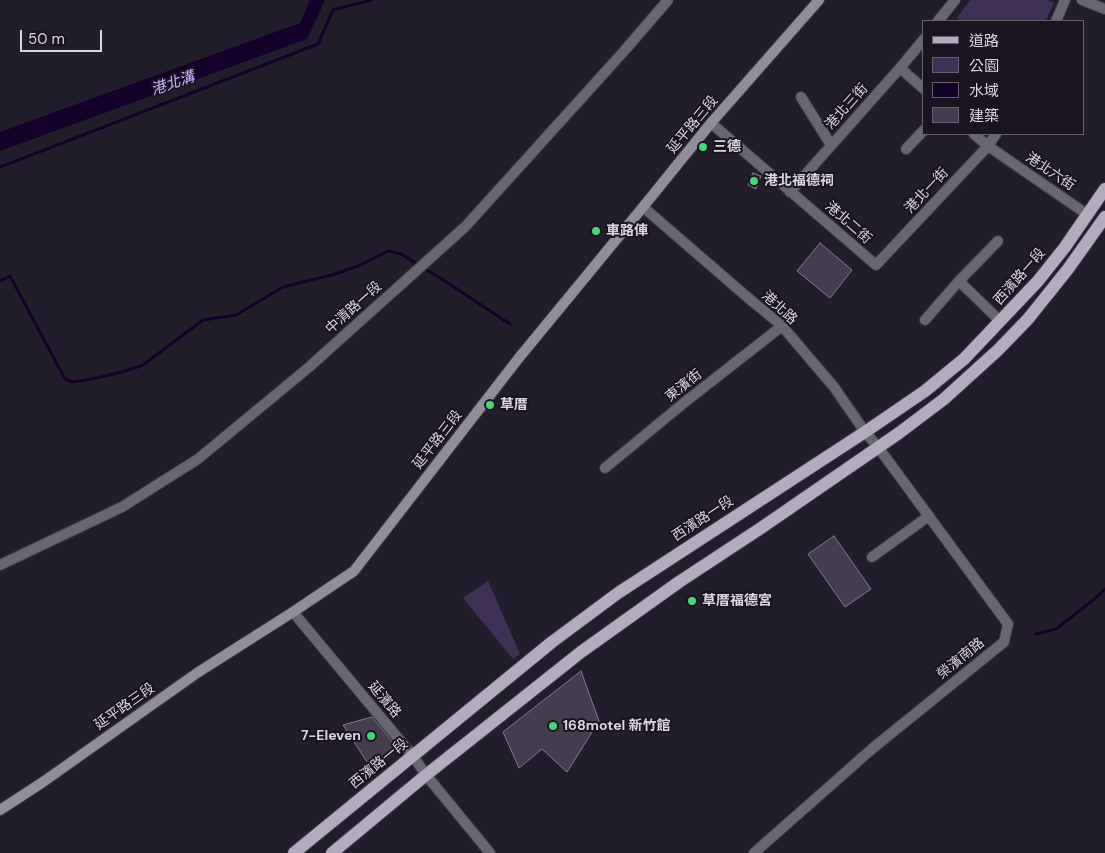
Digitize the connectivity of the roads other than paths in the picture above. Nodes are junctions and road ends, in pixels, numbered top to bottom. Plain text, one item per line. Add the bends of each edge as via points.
1 (668, 0) edge
2 (819, 0) edge
3 (955, 0) edge
4 (1065, 0) edge
5 (1082, 0) edge
6 (1105, 9) edge
7 (939, 20) edge
8 (1056, 20) edge
9 (922, 41) edge
10 (900, 68) junction
11 (922, 87) edge
12 (801, 97) dead end
13 (711, 123) junction
14 (922, 132) edge
15 (975, 135) edge
16 (995, 135) edge
17 (832, 145) junction
18 (988, 146) junction
19 (906, 149) dead end
20 (1105, 189) edge
21 (790, 192) junction
22 (643, 207) junction
23 (1088, 215) junction
24 (1105, 217) edge
25 (998, 241) dead end
26 (876, 265) joint
27 (959, 281) junction
28 (924, 320) dead end
29 (1000, 321) junction
30 (782, 326) junction
31 (865, 432) junction
32 (878, 447) junction
33 (605, 468) dead end
34 (929, 516) junction
35 (872, 558) dead end
36 (0, 565) edge
37 (293, 612) junction
38 (413, 756) junction
39 (426, 775) junction
40 (0, 810) edge
41 (294, 853) edge
42 (332, 853) edge
43 (490, 853) edge
44 (754, 853) edge

1 - 36 street, 中清路一段 via 465,226 308,368 198,459 122,507
2 - 13 street, 延平路三段
3 - 7 street
4 - 8 street
5 - 6 street
9 - 10 street, 港北三街
10 - 11 street
10 - 17 street, 港北三街
12 - 17 street
13 - 21 street, 港北二街
13 - 22 street, 延平路三段
14 - 19 street
15 - 18 street, 港北六街
16 - 18 street, 港北一街
17 - 21 street, 港北三街
18 - 23 street, 港北六街
18 - 26 street, 港北一街
20 - 23 main road, 西濱路一段
21 - 26 street, 港北二街
22 - 30 street, 港北路
22 - 37 street, 延平路三段 via 518,359 354,571
23 - 29 main road, 西濱路一段 via 1038,281
24 - 32 main road via 1034,312 998,350 944,399
25 - 27 street
27 - 28 street
27 - 29 street
29 - 31 main road, 西濱路一段 via 964,359 925,391
30 - 31 street, 港北路 via 834,388
30 - 33 street, 東濱街
31 - 32 street, 港北路
31 - 38 main road, 西濱路一段 via 618,593 552,642
32 - 34 street, 榮濱南路
32 - 39 main road via 678,582 581,652
34 - 35 street
34 - 44 street, 榮濱南路 via 1008,624 1004,642 873,748
37 - 38 street, 延濱路
37 - 40 street, 延平路三段 via 197,673
38 - 39 street, 延濱路
38 - 41 main road, 西濱路一段
39 - 42 main road
39 - 43 street, 延濱路

